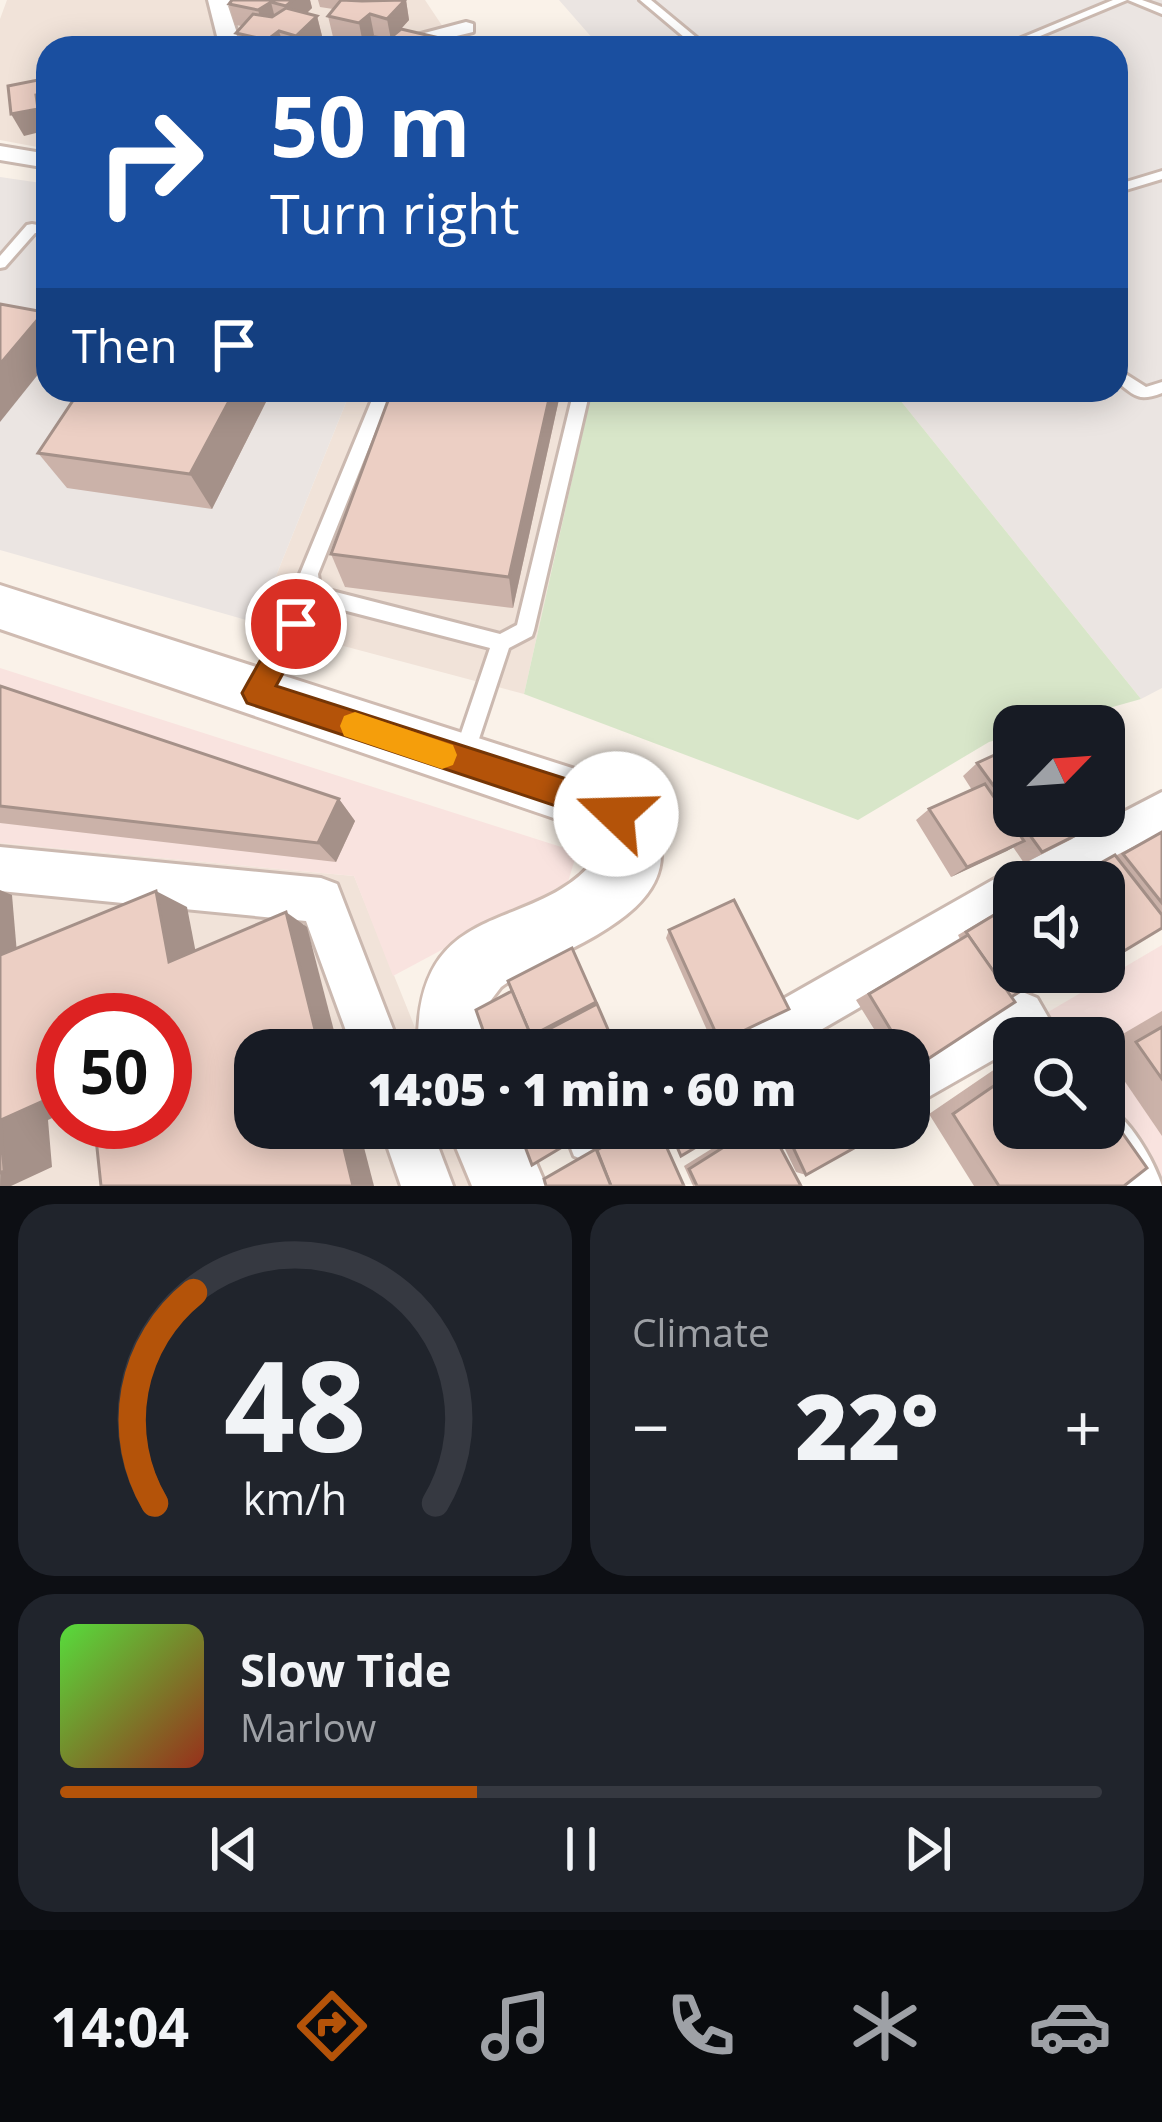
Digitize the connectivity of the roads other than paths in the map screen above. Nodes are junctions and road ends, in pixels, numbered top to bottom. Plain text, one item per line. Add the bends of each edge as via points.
1 (645, 0) edge
2 (1122, 0) edge
3 (1133, 0) edge
4 (220, 1) edge
5 (1162, 10) edge
6 (228, 36) edge
7 (416, 36) edge
8 (472, 36) edge
9 (689, 36) edge
10 (1032, 36) edge
11 (0, 153) edge
12 (36, 159) edge
13 (1162, 175) edge
14 (1128, 185) edge
15 (36, 229) edge
16 (0, 264) edge
17 (1128, 382) edge
18 (1162, 387) edge
19 (378, 402) edge
20 (579, 402) edge
21 (312, 594) junction
22 (0, 607) edge
23 (501, 643) junction
24 (257, 693) junction
25 (461, 761) junction
26 (1162, 813) edge
27 (1073, 861) edge
28 (0, 869) edge
29 (993, 905) edge
30 (369, 1029) edge
31 (450, 1029) edge
32 (777, 1029) edge
33 (993, 1032) edge
34 (930, 1070) edge
35 (414, 1149) edge
36 (493, 1149) edge
37 (1112, 1149) edge
38 (427, 1186) edge
39 (508, 1186) edge
40 (1137, 1186) edge

1 - 9 lane
2 - 10 lane
3 - 5 lane
4 - 6 street
7 - 8 street via 461,21
11 - 12 street
13 - 14 lane
15 - 16 lane
17 - 18 lane via 1144,394
19 - 21 lane via 309,574
20 - 23 lane via 525,630
21 - 23 lane
21 - 24 lane
22 - 24 main road
23 - 25 lane
24 - 25 main road
25 - 31 main road via 604,806 625,826 631,855 605,896 477,964 454,1001
26 - 27 street
28 - 30 street via 321,900
29 - 32 street
33 - 34 street
35 - 38 street
36 - 39 main road
37 - 40 street

